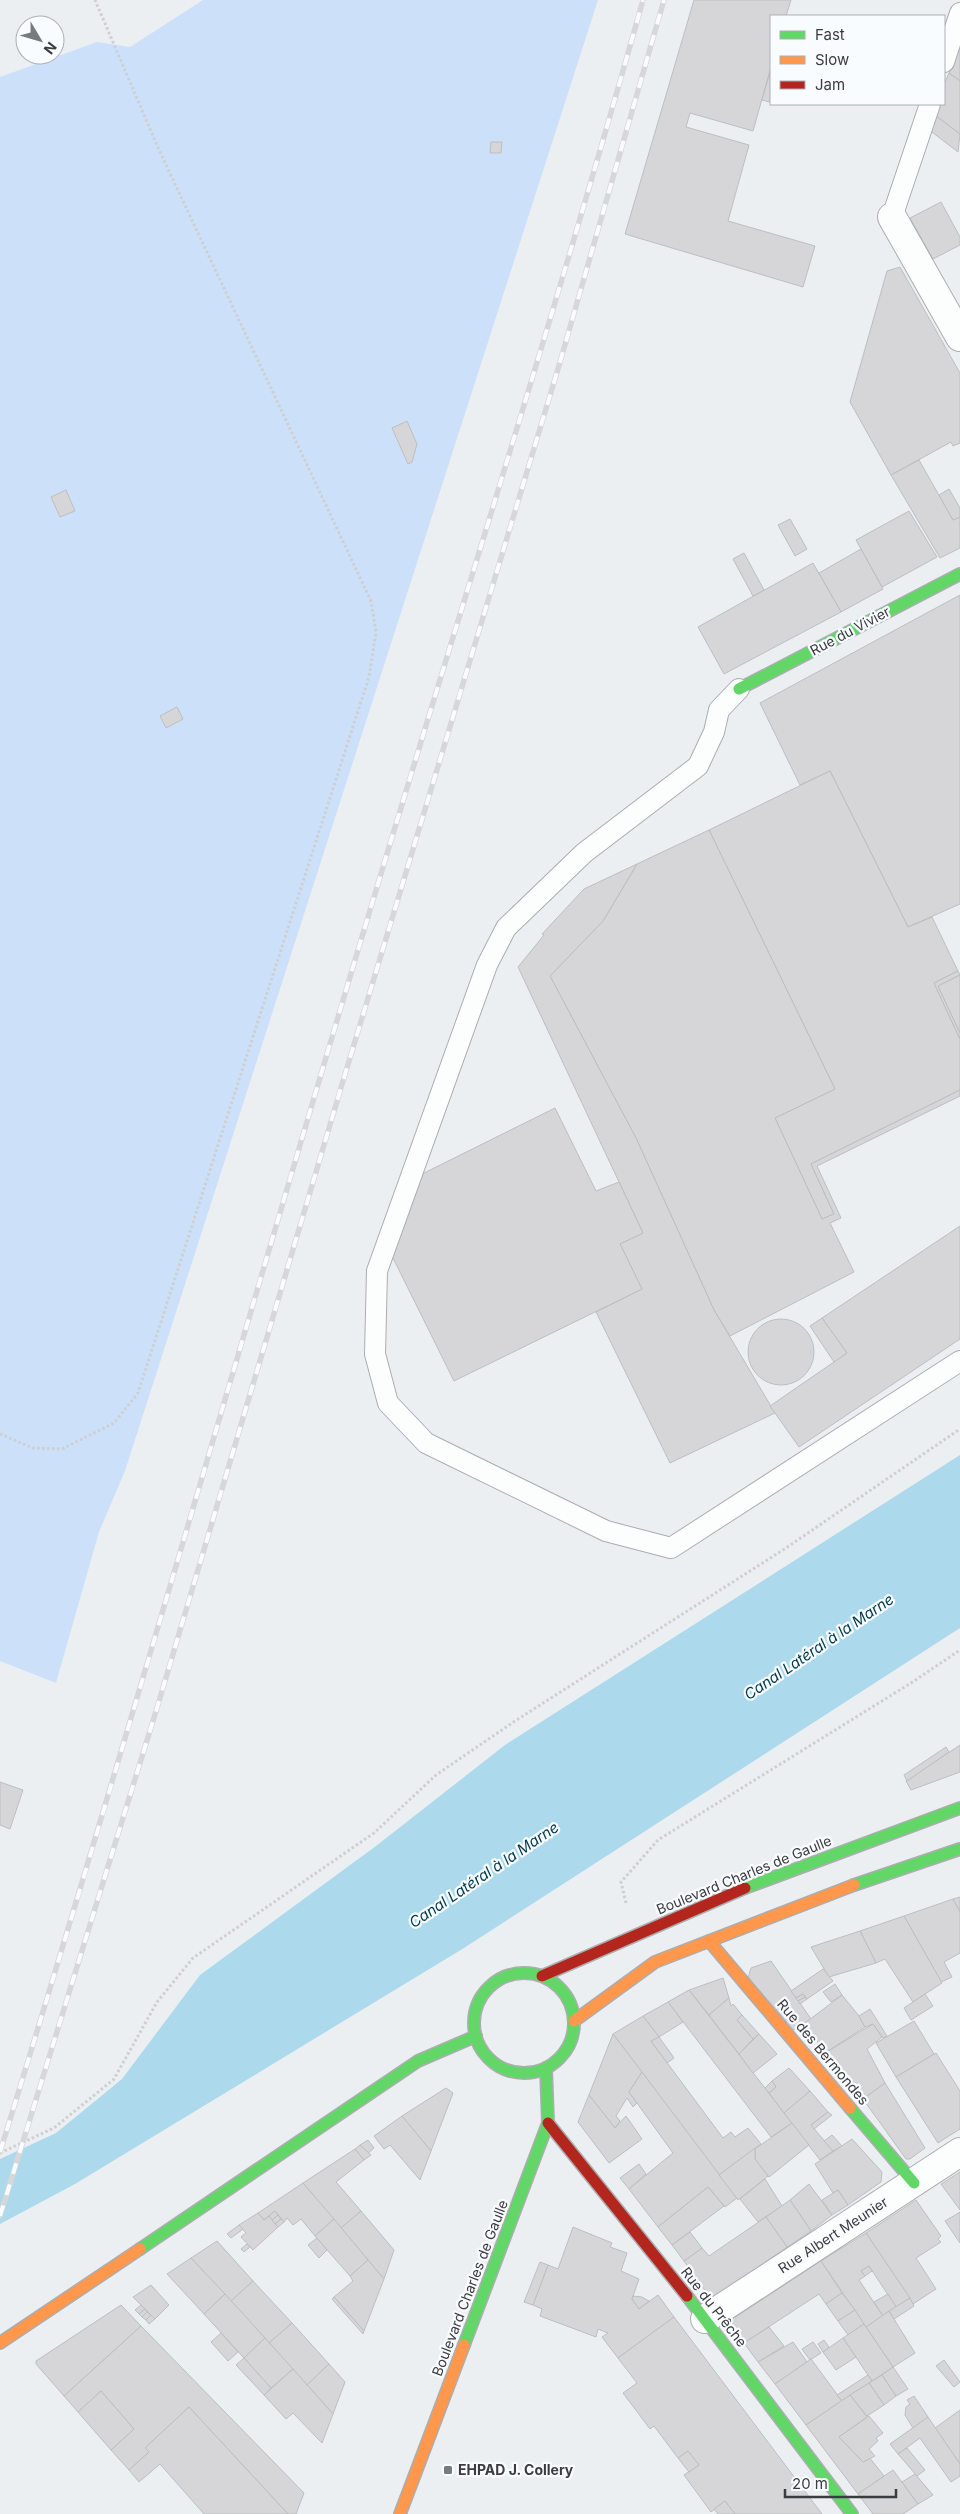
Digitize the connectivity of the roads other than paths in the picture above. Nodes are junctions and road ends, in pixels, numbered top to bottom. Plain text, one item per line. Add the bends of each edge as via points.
1 (960, 13) edge
2 (945, 59) edge
3 (930, 105) edge
4 (892, 217) joint
5 (960, 337) edge
6 (960, 574) edge
7 (739, 689) joint
8 (960, 1361) edge
9 (960, 1808) edge
10 (960, 1849) edge
11 (709, 1940) junction
12 (542, 1976) junction
13 (574, 2021) junction
14 (476, 2036) junction
15 (546, 2068) junction
16 (548, 2123) junction
17 (960, 2152) edge
18 (914, 2182) junction
19 (706, 2319) junction
20 (0, 2343) edge
21 (400, 2514) edge
22 (852, 2514) edge

1 - 2 lane
3 - 4 lane
4 - 5 street
6 - 7 main road, Rue du Vivier
7 - 8 lane via 719,710 714,732 698,766 584,854 506,928 487,965 377,1271 375,1354 388,1403 426,1443 606,1531 672,1548
9 - 12 main road, Boulevard Charles de Gaulle via 732,1893
10 - 11 main road via 885,1873
11 - 13 main road via 654,1962
11 - 18 main road, Rue des Bermondes
12 - 13 main road via 564,1994
12 - 14 main road via 510,1975 495,1983 483,1995 476,2010
13 - 15 main road via 573,2035 567,2048
14 - 15 main road via 486,2056 499,2066 514,2072 530,2073
14 - 20 main road via 418,2061
15 - 16 main road, Boulevard Charles de Gaulle
16 - 19 main road, Rue du Prêche
16 - 21 main road, Boulevard Charles de Gaulle
17 - 18 street, Rue Albert Meunier
18 - 19 street, Rue Albert Meunier
19 - 22 main road, Rue du Prêche

